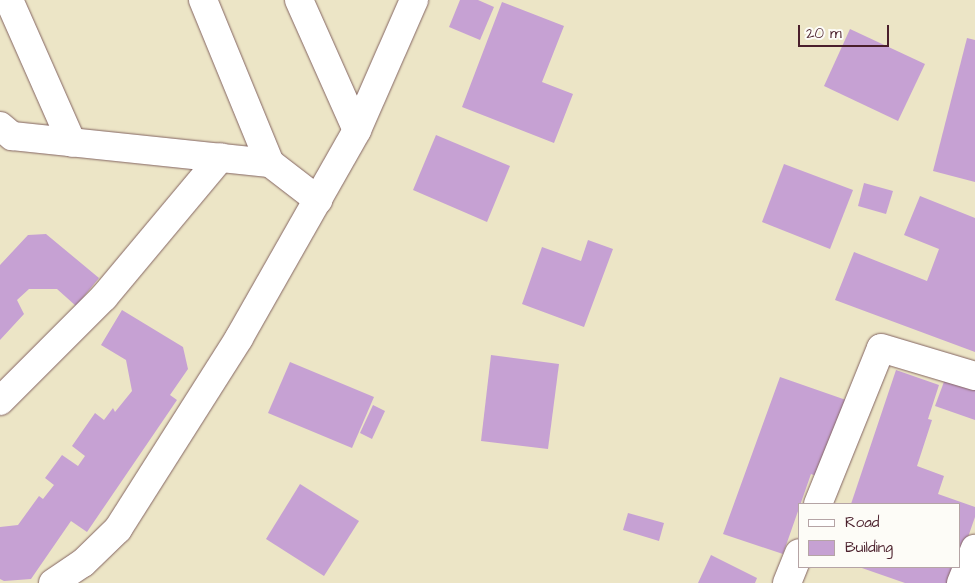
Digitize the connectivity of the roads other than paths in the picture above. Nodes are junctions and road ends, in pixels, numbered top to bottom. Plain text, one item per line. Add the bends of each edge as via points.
1 (10, 0) edge
2 (203, 0) edge
3 (299, 0) edge
4 (414, 0) edge
5 (0, 126) edge
6 (357, 130) junction
7 (72, 144) junction
8 (221, 157) junction
9 (270, 163) junction
10 (318, 200) junction
11 (975, 376) edge
12 (0, 401) edge
13 (818, 503) edge
14 (975, 549) edge
15 (798, 556) edge
16 (53, 583) edge
17 (787, 583) edge
18 (961, 583) edge

1 - 7 street
2 - 9 street
3 - 6 street
4 - 6 street
5 - 7 street via 12,136
6 - 10 street
7 - 8 street
8 - 9 street
8 - 12 street via 104,297
9 - 10 street
10 - 16 street via 239,338 118,529 83,563
11 - 13 street via 881,348
14 - 18 street
15 - 17 street

